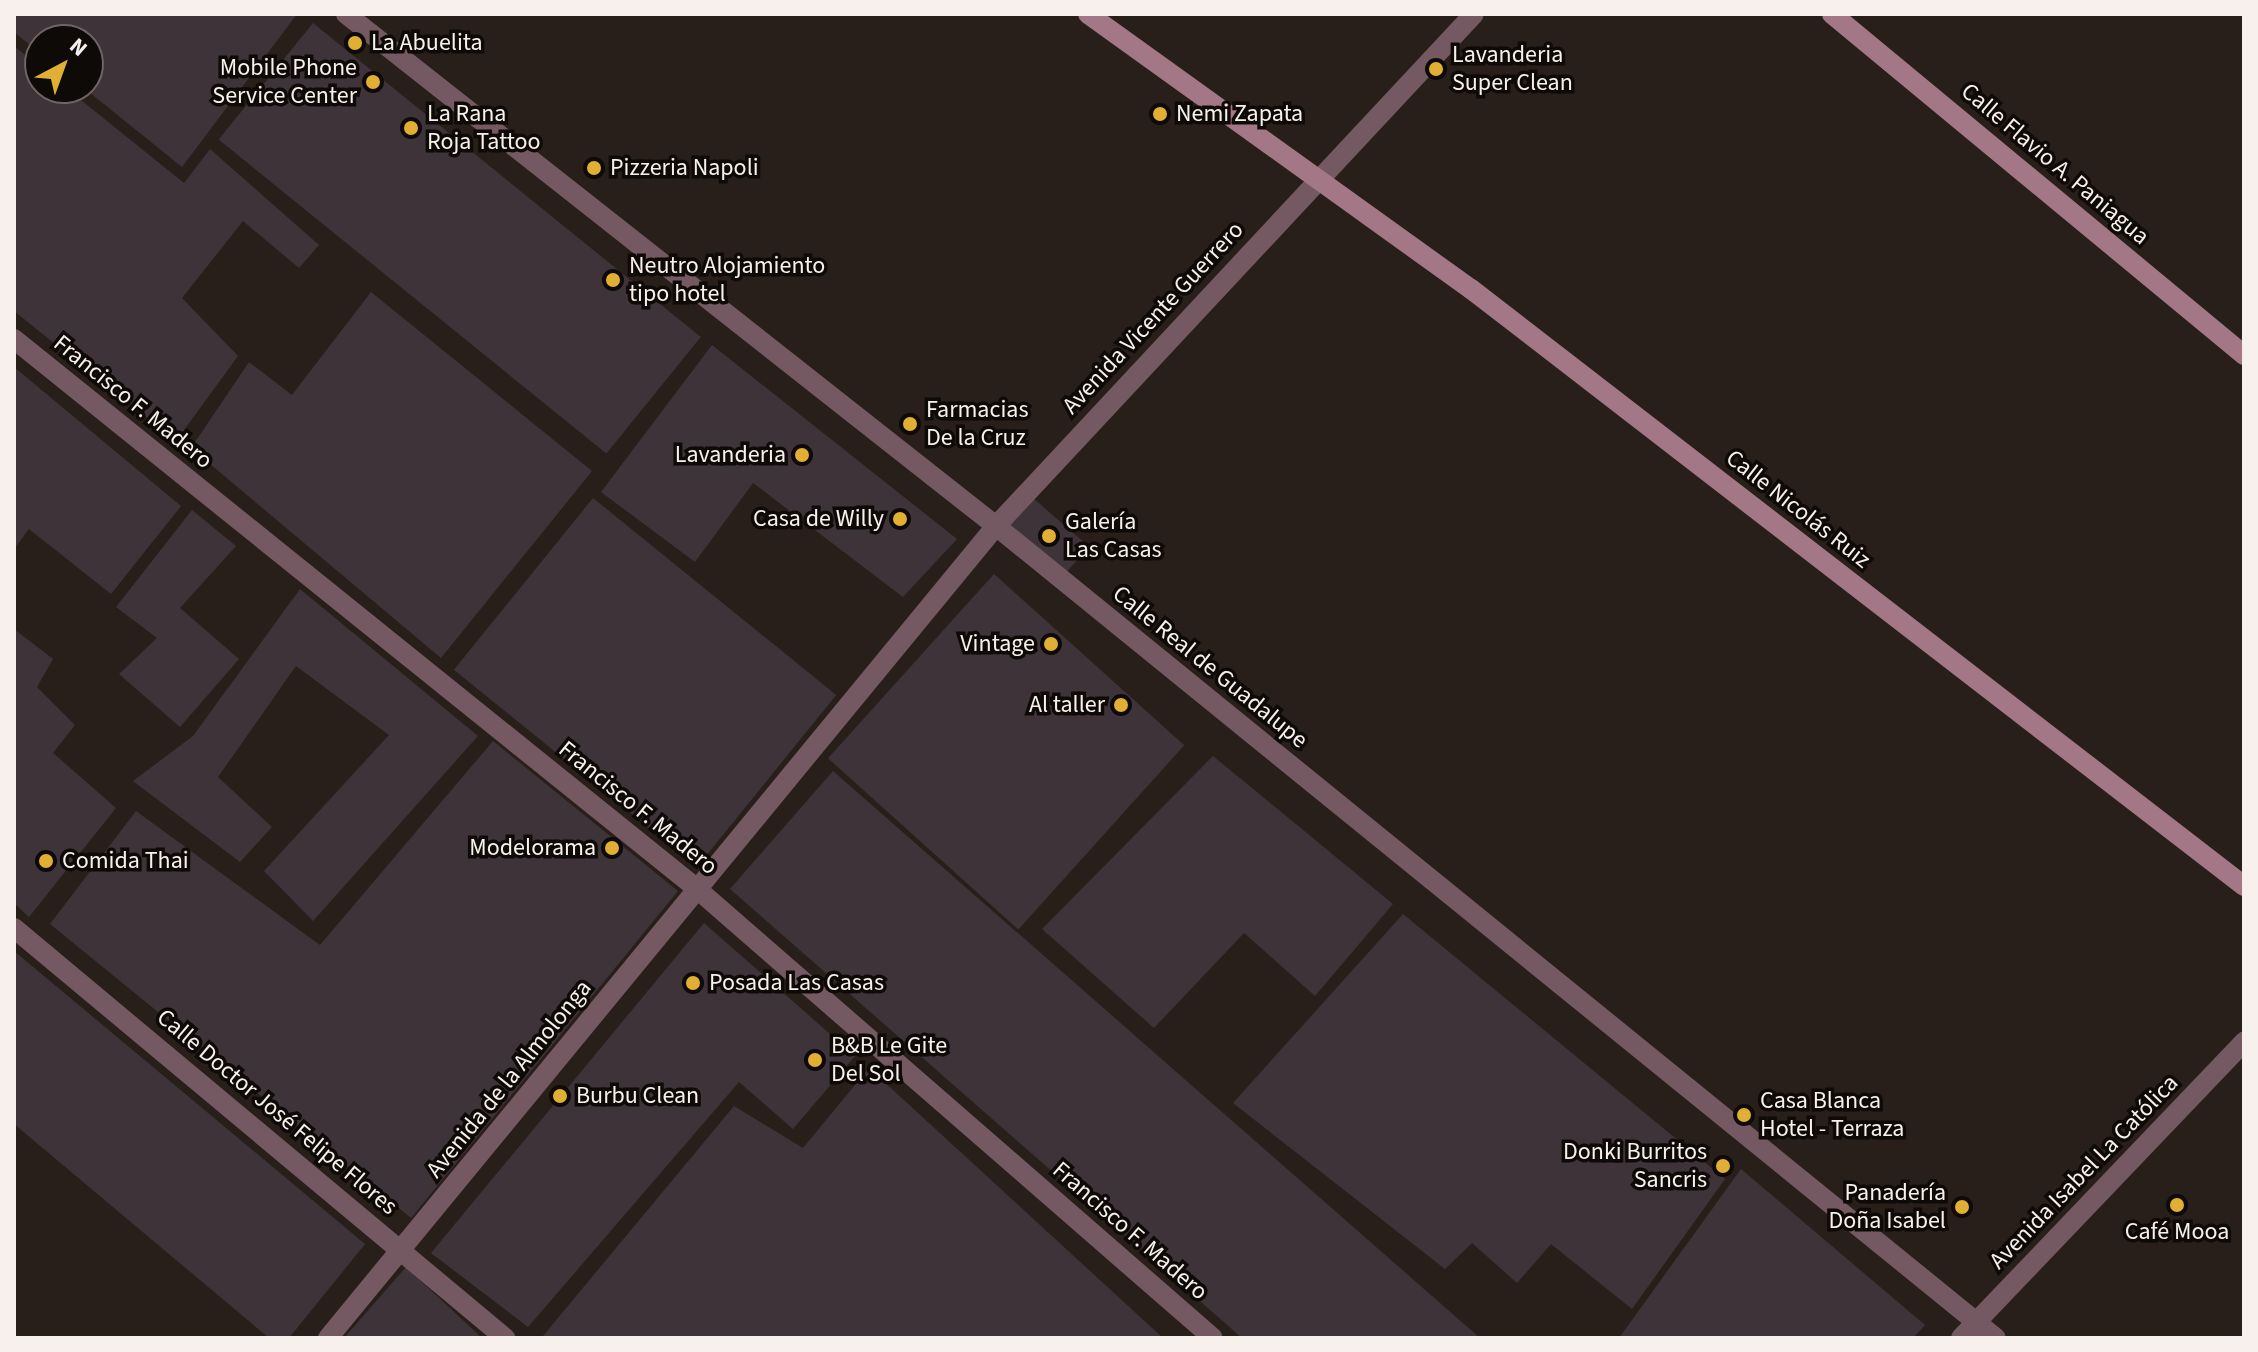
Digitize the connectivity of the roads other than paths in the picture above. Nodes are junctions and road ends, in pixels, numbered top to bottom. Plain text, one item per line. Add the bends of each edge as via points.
1 (346, 14) edge
2 (1088, 14) edge
3 (1474, 14) edge
4 (1832, 14) edge
5 (1315, 180) junction
6 (14, 339) edge
7 (2244, 355) edge
8 (996, 526) junction
9 (2244, 886) edge
10 (696, 888) junction
11 (14, 928) edge
12 (2244, 1042) edge
13 (404, 1250) junction
14 (1968, 1331) edge
15 (328, 1338) edge
16 (505, 1338) edge
17 (1213, 1338) edge
18 (1996, 1338) edge

1 - 8 street, Calle Real de Guadalupe
2 - 5 street, Calle Nicolás Ruiz
3 - 5 street, Avenida Vicente Guerrero
4 - 7 street, Calle Flavio A. Paniagua
5 - 8 street, Avenida Vicente Guerrero
5 - 9 street, Calle Nicolás Ruiz via 1471,289
6 - 10 street, Francisco F. Madero
8 - 10 street, Avenida Vicente Guerrero
8 - 14 street, Calle Real de Guadalupe
10 - 13 street, Avenida de la Almolonga
10 - 17 street, Francisco F. Madero
11 - 13 street, Calle Doctor José Felipe Flores
12 - 14 street, Avenida Isabel La Católica
13 - 15 street, Avenida de la Almolonga
13 - 16 street, Calle Doctor José Felipe Flores
14 - 18 street, Calle Real de Guadalupe

